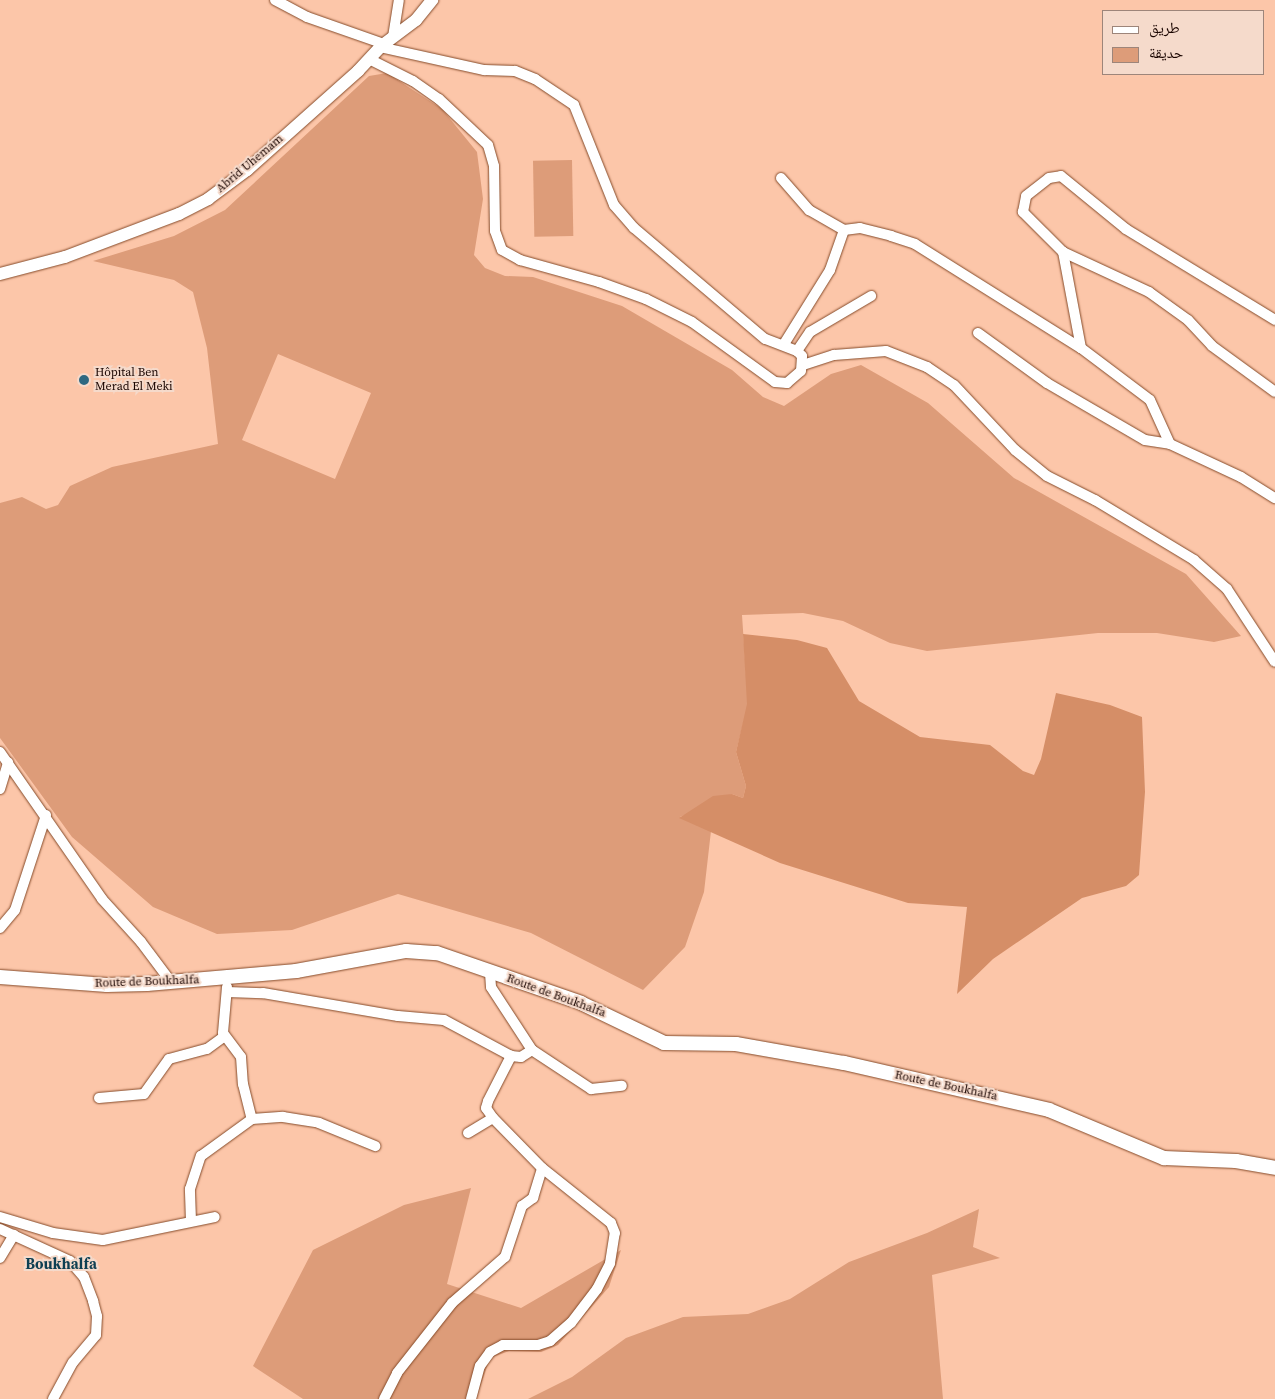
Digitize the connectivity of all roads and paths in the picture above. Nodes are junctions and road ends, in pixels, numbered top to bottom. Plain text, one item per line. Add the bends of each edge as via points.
1 (275, 0) edge
2 (399, 0) edge
3 (432, 0) edge
4 (386, 42) junction
5 (369, 59) junction
6 (782, 178) dead end
7 (844, 230) junction
8 (1063, 252) junction
9 (0, 274) edge
10 (872, 296) dead end
11 (1275, 320) edge
12 (978, 333) dead end
13 (784, 344) junction
14 (1082, 348) junction
15 (797, 351) junction
16 (803, 365) junction
17 (1275, 392) edge
18 (1170, 444) junction
19 (1275, 498) edge
20 (1275, 662) edge
21 (0, 752) edge
22 (8, 762) junction
23 (0, 789) edge
24 (46, 815) junction
25 (0, 928) edge
26 (490, 971) junction
27 (0, 978) edge
28 (171, 982) junction
29 (227, 985) junction
30 (225, 1036) junction
31 (532, 1050) junction
32 (511, 1056) junction
33 (622, 1086) dead end
34 (99, 1098) dead end
35 (493, 1118) junction
36 (252, 1119) junction
37 (468, 1134) dead end
38 (375, 1146) dead end
39 (542, 1168) junction
40 (1275, 1168) edge
41 (0, 1217) edge
42 (215, 1218) dead end
43 (191, 1221) junction
44 (0, 1229) edge
45 (14, 1235) junction
46 (0, 1258) edge
47 (53, 1399) edge
48 (384, 1399) edge
49 (471, 1399) edge

1 - 4 street via 307,17
2 - 4 street
3 - 4 street, Abrid Uhemam via 416,20
4 - 5 street, Abrid Uhemam
4 - 13 street via 484,70 515,71 535,79 574,105 614,205 634,228 765,339
5 - 9 street, Abrid Uhemam via 247,170 208,199 180,214 65,257
5 - 16 street via 413,81 488,145 494,166 495,231 502,250 520,260 599,282 661,307 730,347 775,382 795,379
6 - 7 street via 809,210
7 - 13 street via 830,270
7 - 14 street via 860,228 915,244
8 - 11 street via 1023,212 1022,206 1026,196 1049,178 1062,176 1126,229
8 - 14 street
8 - 17 street via 1149,292 1188,320 1212,346
10 - 15 street via 810,332
12 - 18 street via 1047,383 1098,413 1145,440
13 - 15 street
14 - 18 street via 1150,400
15 - 16 street
16 - 20 street via 834,355 886,351 927,367 954,385 1015,450 1047,476 1095,500 1194,560 1228,589
18 - 19 street via 1241,477
21 - 22 street
22 - 23 street
22 - 24 street
24 - 25 street via 15,910
24 - 28 street via 102,899 141,942
26 - 29 main road, Route de Boukhalfa via 437,953 406,951
26 - 31 street via 490,988
26 - 40 main road, Route de Boukhalfa via 581,1003 664,1043 736,1044 844,1063 1050,1110 1164,1158 1236,1161
27 - 28 main road, Route de Boukhalfa via 107,985
28 - 29 main road, Route de Boukhalfa
29 - 30 street
29 - 32 street via 398,1016 444,1020
30 - 34 street via 207,1049 169,1059 144,1094
30 - 36 street via 241,1057 243,1084
31 - 32 street via 521,1057
31 - 33 street via 590,1089
32 - 35 street via 486,1108
35 - 37 street
35 - 39 street
36 - 38 street via 283,1118 319,1123
36 - 43 street via 201,1156 190,1189
39 - 48 street via 533,1198 522,1206 504,1257 452,1303 397,1373
39 - 49 street via 611,1223 615,1233 610,1263 597,1289 571,1323 550,1341 538,1345 503,1345 490,1352 480,1366
41 - 43 street via 52,1233 103,1240 165,1230
42 - 43 street
44 - 45 street
45 - 46 street
45 - 47 street via 70,1261 84,1277 98,1325 91,1344 73,1362

